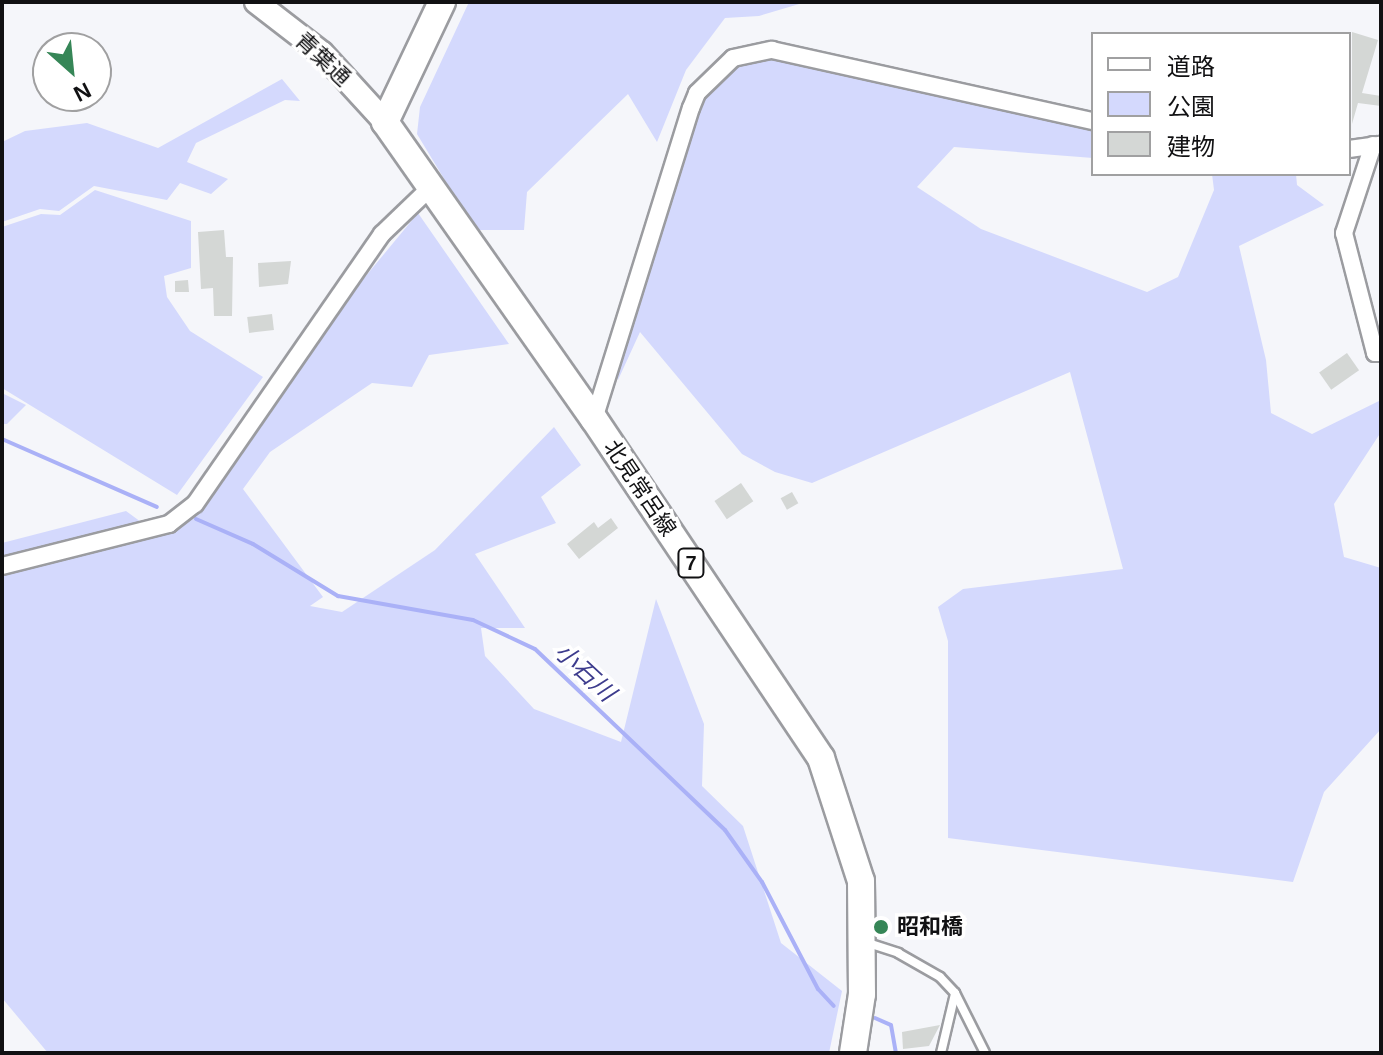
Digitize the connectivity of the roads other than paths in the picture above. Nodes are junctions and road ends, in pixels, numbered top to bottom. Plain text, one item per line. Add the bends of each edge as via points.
1 (256, 2) edge
2 (442, 2) edge
3 (1091, 121) edge
4 (385, 122) junction
5 (1377, 145) edge
6 (1351, 149) edge
7 (431, 187) junction
8 (1381, 353) edge
9 (594, 419) junction
10 (2, 566) edge
11 (864, 942) junction
12 (955, 993) junction
13 (853, 1053) edge
14 (941, 1053) edge
15 (985, 1053) edge

1 - 4 street, 青葉通 via 322,53
2 - 4 main road
3 - 9 street via 772,50 733,58 697,93 691,108
4 - 7 main road, 北見常呂線 / 7
5 - 6 street
5 - 8 street via 1344,233 1375,353
7 - 9 main road, 北見常呂線 / 7
7 - 10 street via 382,234 195,504 169,524
9 - 11 main road, 北見常呂線 / 7 via 821,758 861,881
11 - 12 lane via 927,968
11 - 13 main road, 北見常呂線 / 7
12 - 14 lane
12 - 15 lane

